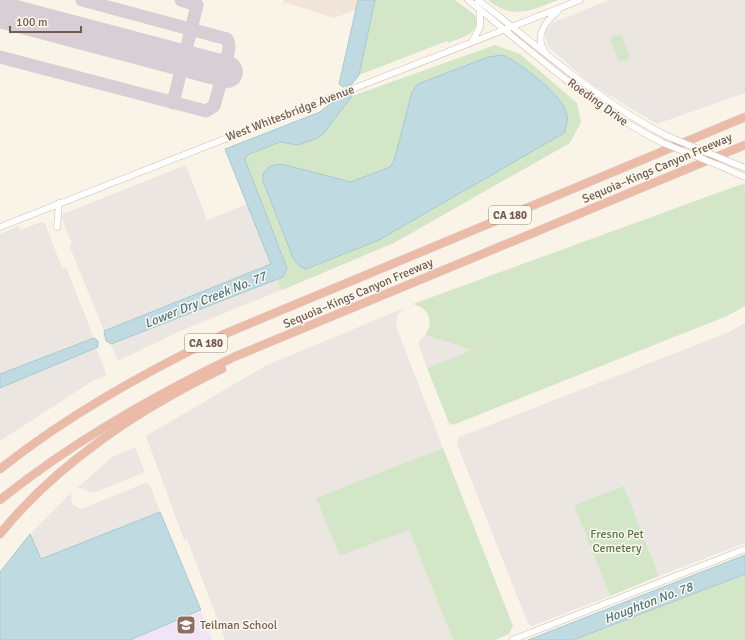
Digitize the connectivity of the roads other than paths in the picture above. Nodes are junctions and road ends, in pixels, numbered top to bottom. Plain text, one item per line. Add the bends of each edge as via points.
1 (468, 0) edge
2 (478, 0) edge
3 (580, 0) edge
4 (564, 7) junction
5 (480, 10) junction
6 (513, 26) junction
7 (506, 29) junction
8 (472, 42) junction
9 (550, 58) junction
10 (745, 117) edge
11 (745, 145) edge
12 (745, 168) edge
13 (745, 177) edge
14 (59, 204) junction
15 (0, 226) edge
16 (57, 227) dead end
17 (383, 295) junction
18 (0, 468) edge
19 (55, 477) junction
20 (0, 500) edge
21 (0, 534) edge
22 (0, 539) edge
23 (745, 549) edge
24 (512, 640) edge

1 - 5 street, Roeding Drive
2 - 6 street, Roeding Drive
3 - 4 street, West Whitesbridge Avenue
4 - 6 street, West Whitesbridge Avenue
4 - 9 street via 548,20 540,36 541,46
5 - 7 street, Roeding Drive
5 - 8 street via 480,27
6 - 7 street, West Whitesbridge Avenue
6 - 9 street, Roeding Drive
7 - 8 street, West Whitesbridge Avenue
7 - 13 street, Roeding Drive, bridge via 594,102 636,129 663,144
8 - 14 street, West Whitesbridge Avenue
9 - 12 street, Roeding Drive, bridge via 598,95 646,126
10 - 18 highway, Sequoia–Kings Canyon Freeway / CA 180 via 229,332 138,376
11 - 17 highway, Sequoia–Kings Canyon Freeway / CA 180
14 - 15 street, West Whitesbridge Avenue
14 - 16 street
17 - 19 highway via 220,370 115,431
17 - 20 highway, Sequoia–Kings Canyon Freeway / CA 180 via 234,358 147,401 46,464
19 - 21 highway via 34,495
19 - 22 highway
23 - 24 street

